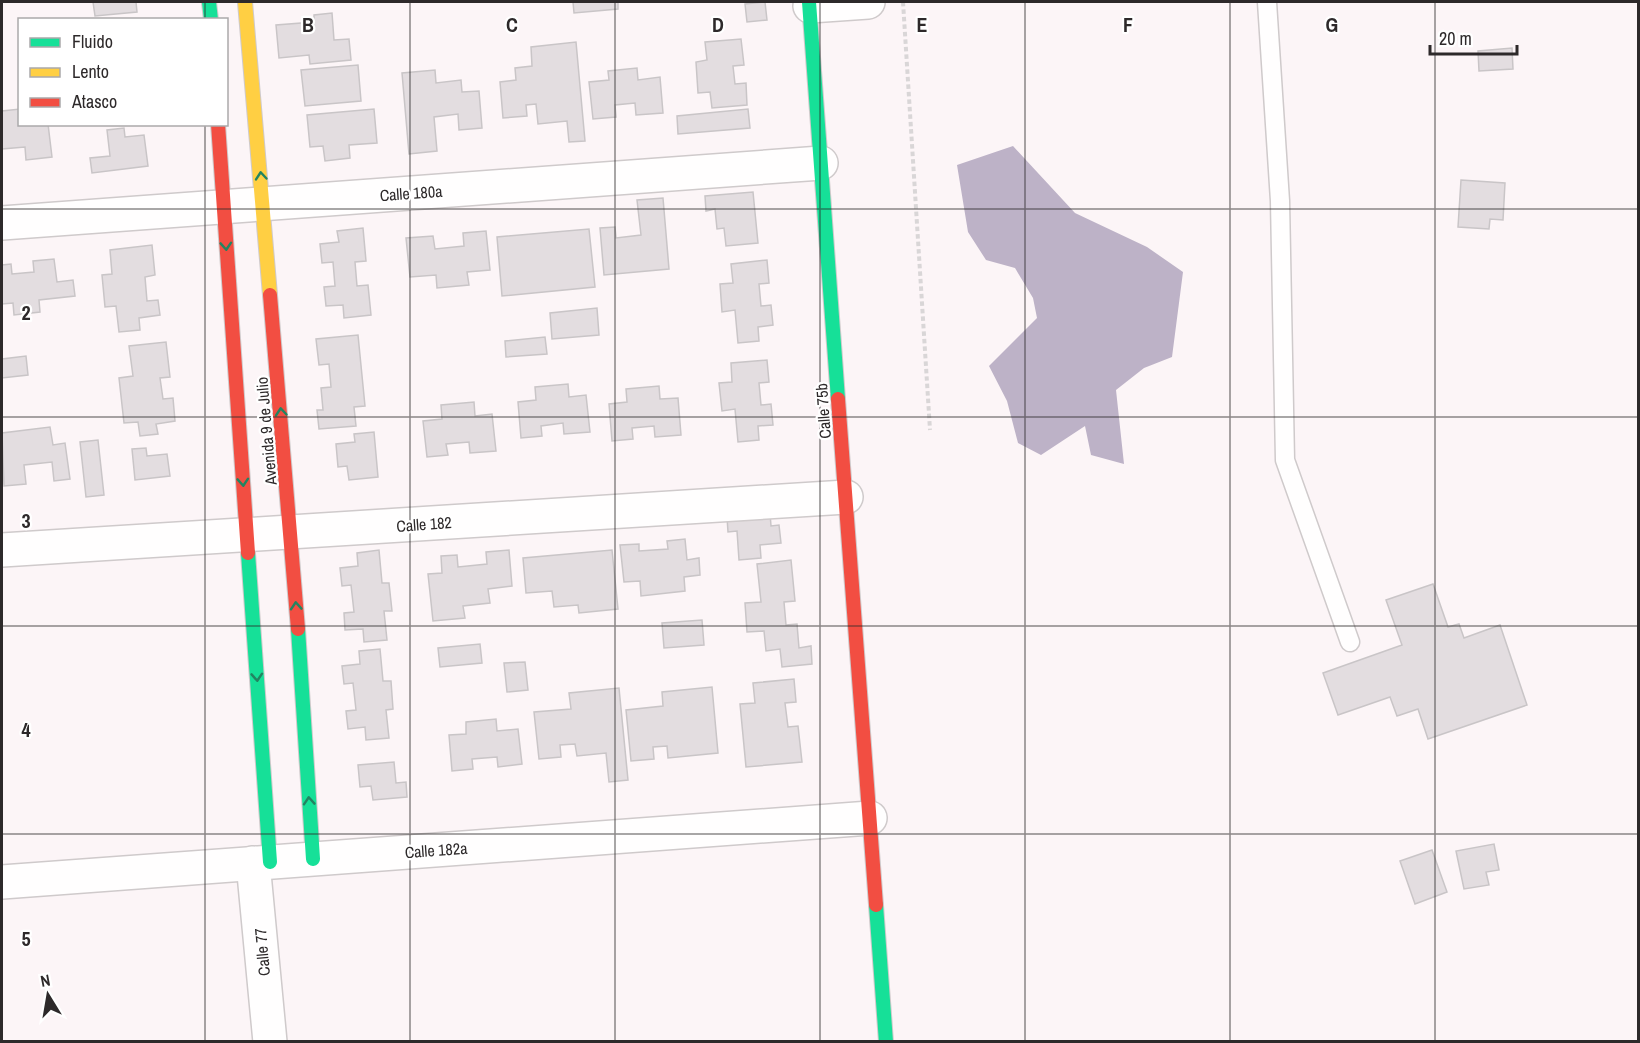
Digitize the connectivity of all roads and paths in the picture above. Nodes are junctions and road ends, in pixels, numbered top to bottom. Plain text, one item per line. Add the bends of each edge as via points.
1 (209, 2) edge
2 (244, 2) edge
3 (868, 2) edge
4 (903, 2) edge
5 (1266, 2) edge
6 (810, 4) edge
7 (211, 18) edge
8 (218, 126) edge
9 (821, 163) junction
10 (264, 203) junction
11 (224, 206) junction
12 (2, 223) edge
13 (930, 430) dead end
14 (846, 497) junction
15 (291, 532) junction
16 (246, 535) junction
17 (2, 550) edge
18 (1350, 642) dead end
19 (870, 818) junction
20 (313, 859) junction
21 (262, 863) junction
22 (2, 882) edge
23 (270, 1041) edge
24 (886, 1041) edge

1 - 7 main road
10 -> 2 main road, Avenida 9 de Julio
3 - 6 street
4 - 13 path
5 - 18 lane via 1280,201 1286,460
6 - 9 main road, Calle 75b
8 - 11 main road, Avenida 9 de Julio
9 - 10 street, Calle 180a
9 - 14 main road, Calle 75b
10 - 11 street, Calle 180a
15 -> 10 main road, Avenida 9 de Julio
11 - 12 street, Calle 180a
11 -> 16 main road, Avenida 9 de Julio
14 - 15 street, Calle 182
14 - 19 main road, Calle 75b
15 - 16 street, Calle 182
20 -> 15 main road, Avenida 9 de Julio
16 - 17 street, Calle 182
16 -> 21 main road, Avenida 9 de Julio
19 - 20 street, Calle 182a
19 - 24 main road, Calle 75b
20 - 21 street, Calle 182a
21 - 22 street, Calle 182a
21 - 23 street, Calle 77

